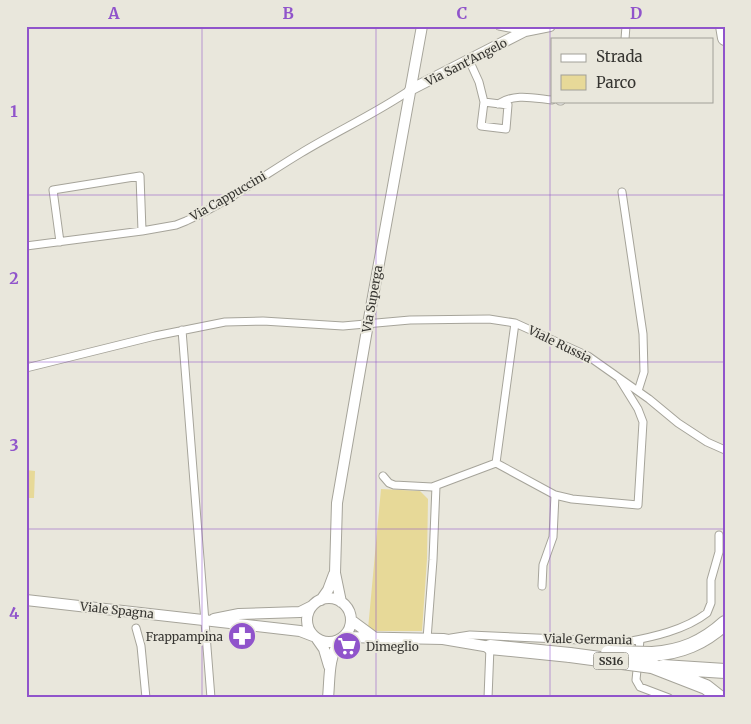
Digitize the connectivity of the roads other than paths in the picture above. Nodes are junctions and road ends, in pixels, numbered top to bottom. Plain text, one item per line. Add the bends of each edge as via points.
1 (422, 26) edge
2 (499, 26) edge
3 (550, 26) edge
4 (525, 32) junction
5 (469, 60) junction
6 (410, 90) junction
7 (551, 100) edge
8 (484, 102) junction
9 (498, 104) junction
10 (622, 192) dead end
11 (142, 231) junction
12 (60, 242) junction
13 (26, 246) edge
14 (516, 323) junction
15 (368, 324) junction
16 (182, 330) junction
17 (26, 368) edge
18 (618, 377) junction
19 (638, 391) junction
20 (725, 450) edge
21 (496, 462) junction
22 (383, 476) dead end
23 (436, 486) junction
24 (555, 495) junction
25 (719, 535) dead end
26 (335, 573) junction
27 (542, 586) dead end
28 (26, 600) edge
29 (341, 602) junction
30 (316, 603) junction
31 (281, 612) junction
32 (206, 619) junction
33 (351, 620) junction
34 (725, 623) edge
35 (136, 628) dead end
36 (281, 629) junction
37 (315, 637) junction
38 (374, 637) junction
39 (342, 638) junction
40 (427, 639) junction
41 (443, 639) junction
42 (640, 640) junction
43 (490, 647) junction
44 (652, 660) junction
45 (329, 666) junction
46 (725, 671) edge
47 (146, 698) edge
48 (211, 698) edge
49 (328, 698) edge
50 (488, 698) edge
51 (669, 698) edge
52 (720, 698) edge

1 - 6 street, Via Superga
2 - 4 street
3 - 4 street, Via Sant'Angelo
4 - 5 street, Via Sant'Angelo
5 - 6 street, Via Sant'Angelo
5 - 8 street
6 - 11 street, Via Cappuccini via 199,215 176,225
6 - 15 street, Via Superga
7 - 9 street via 512,97
8 - 9 street
8 - 9 street via 481,126 506,129 508,105
10 - 19 street via 643,334 644,372
11 - 12 street, Via Cappuccini
11 - 12 street via 140,176 53,190
12 - 13 street, Via Cappuccini
14 - 15 street, Viale Russia via 475,318
14 - 18 street, Viale Russia via 574,349
14 - 21 street
15 - 16 street, Viale Russia via 225,322
15 - 26 street, Via Superga via 337,503
16 - 17 street, Viale Russia
16 - 32 street
18 - 19 street, Viale Russia
18 - 24 street via 643,422 638,505
19 - 20 street, Viale Russia via 678,423
21 - 23 street
21 - 24 street
22 - 23 street via 394,486
23 - 40 street
24 - 27 street via 553,538 543,565
25 - 42 street, Viale Germania via 719,552 707,613 679,628
26 - 29 street, Via Superga
26 - 30 street, Via Superga via 328,590
28 - 32 street, Viale Spagna
29 - 30 street via 330,598
29 - 33 street
30 - 31 street, Viale Spagna via 300,612
30 - 37 street via 307,620
31 - 32 street, Viale Spagna
31 - 36 street
32 - 36 street, Viale Spagna via 224,624
32 - 48 street
33 - 38 street
33 - 39 street
34 - 44 highway, SS16 via 698,644
35 - 47 street
36 - 37 street, Viale Spagna
37 - 39 street via 326,642
37 - 45 street via 324,649
38 - 39 street, Viale Germania
38 - 40 street, Viale Germania
39 - 45 street via 335,647
40 - 41 street, Viale Germania
41 - 42 street, Viale Germania via 470,635
41 - 43 street, Viale Germania
42 - 51 street via 636,680 640,687
43 - 44 highway, SS16, bridge
43 - 50 street
44 - 46 highway, SS16
44 - 52 highway, SS16 via 706,687
45 - 49 street

